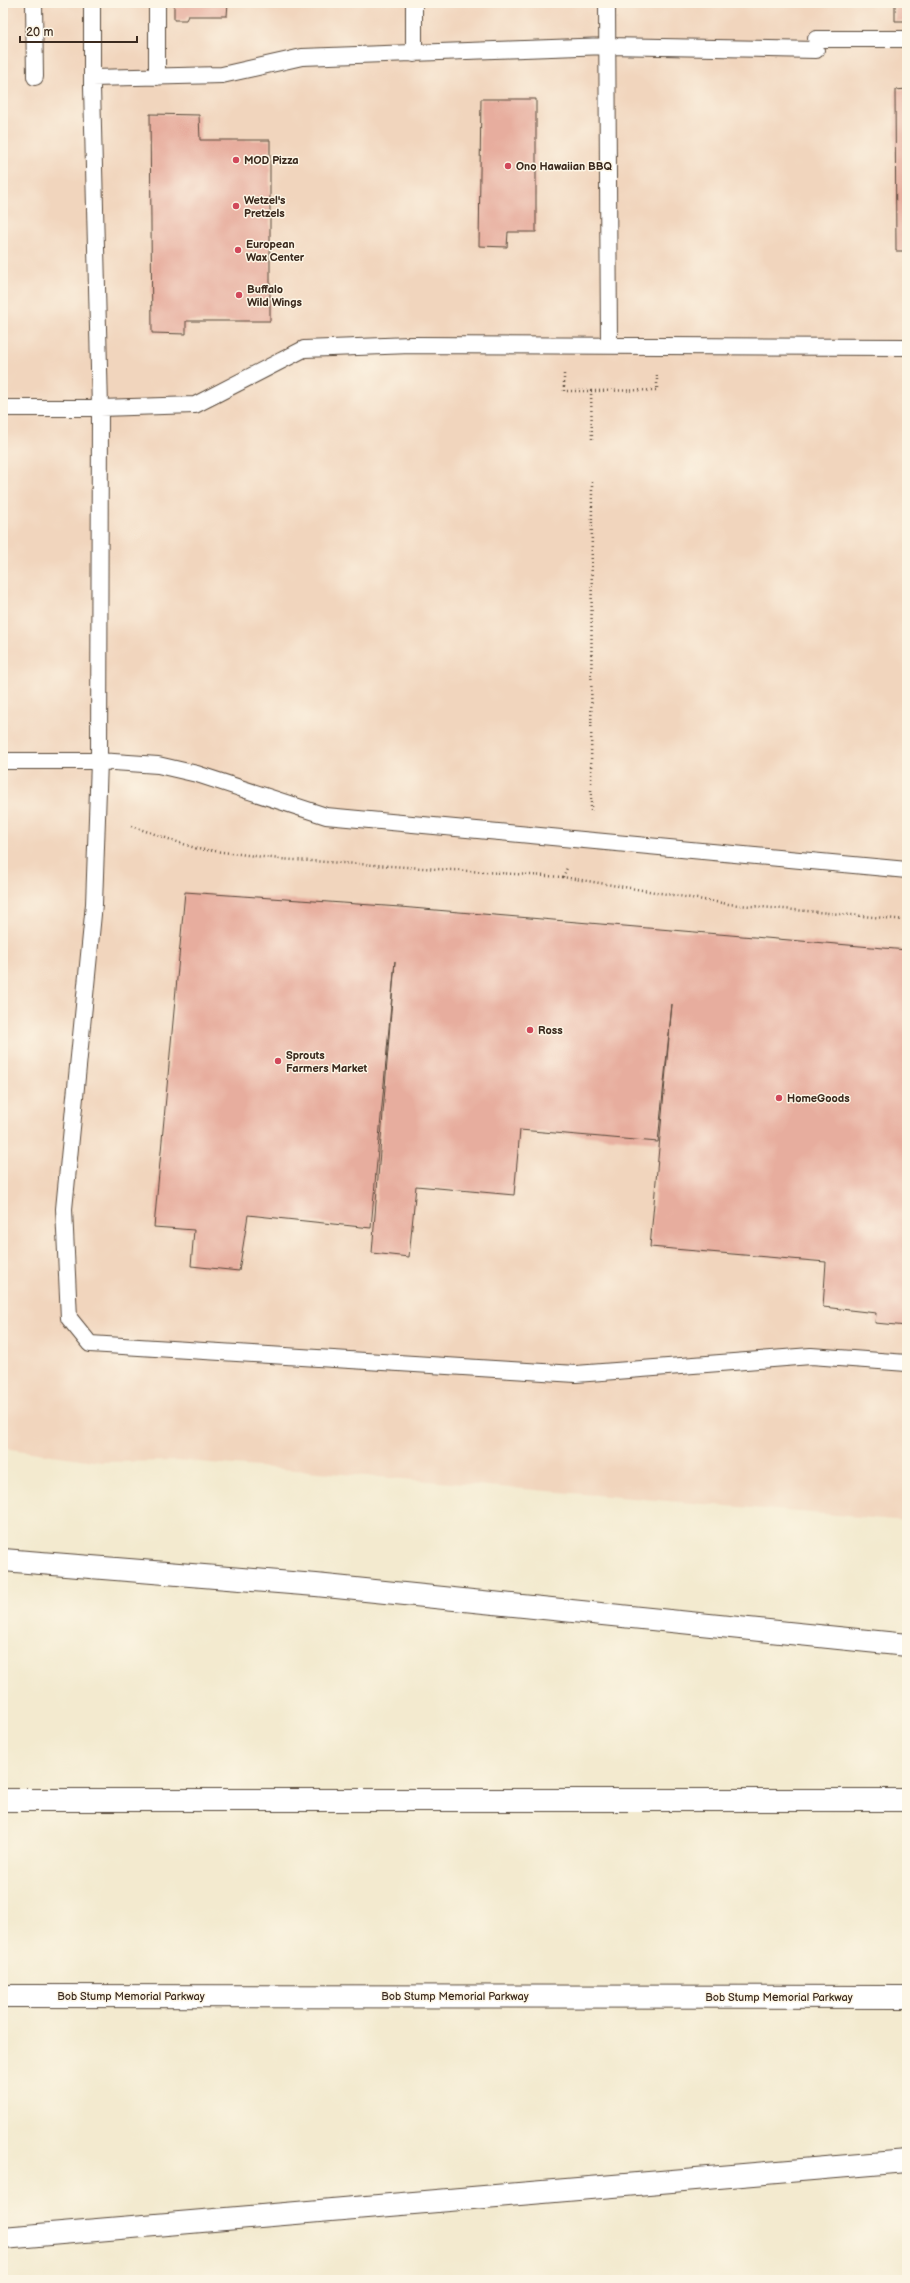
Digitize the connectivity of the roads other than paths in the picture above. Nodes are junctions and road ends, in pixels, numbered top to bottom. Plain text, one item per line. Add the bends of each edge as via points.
1 (34, 3) edge
2 (92, 3) edge
3 (157, 3) edge
4 (414, 3) edge
5 (607, 3) edge
6 (907, 39) edge
7 (607, 46) junction
8 (414, 54) junction
9 (35, 77) dead end
10 (157, 77) junction
11 (92, 78) junction
12 (609, 346) junction
13 (907, 347) edge
14 (3, 408) edge
15 (100, 408) junction
16 (3, 761) edge
17 (99, 761) junction
18 (907, 870) edge
19 (907, 1363) edge
20 (3, 1560) edge
21 (907, 1645) edge
22 (3, 1800) edge
23 (907, 1800) edge
24 (3, 1996) edge
25 (907, 1997) edge
26 (907, 2161) edge
27 (3, 2238) edge

1 - 9 lane
2 - 11 lane
3 - 10 lane
4 - 8 lane
5 - 7 lane
6 - 7 lane via 816,45
7 - 8 lane
7 - 12 lane
8 - 10 lane via 302,57 222,76
10 - 11 lane
11 - 15 lane
12 - 13 lane
12 - 15 lane via 304,349 195,405
14 - 15 lane
15 - 17 lane
16 - 17 lane
17 - 18 lane via 158,765 197,774 326,816
17 - 19 lane via 94,904 64,1209 69,1318 90,1344 576,1374 811,1356
20 - 21 highway via 316,1584
22 - 23 highway
24 - 25 highway, Bob Stump Memorial Parkway
26 - 27 highway

